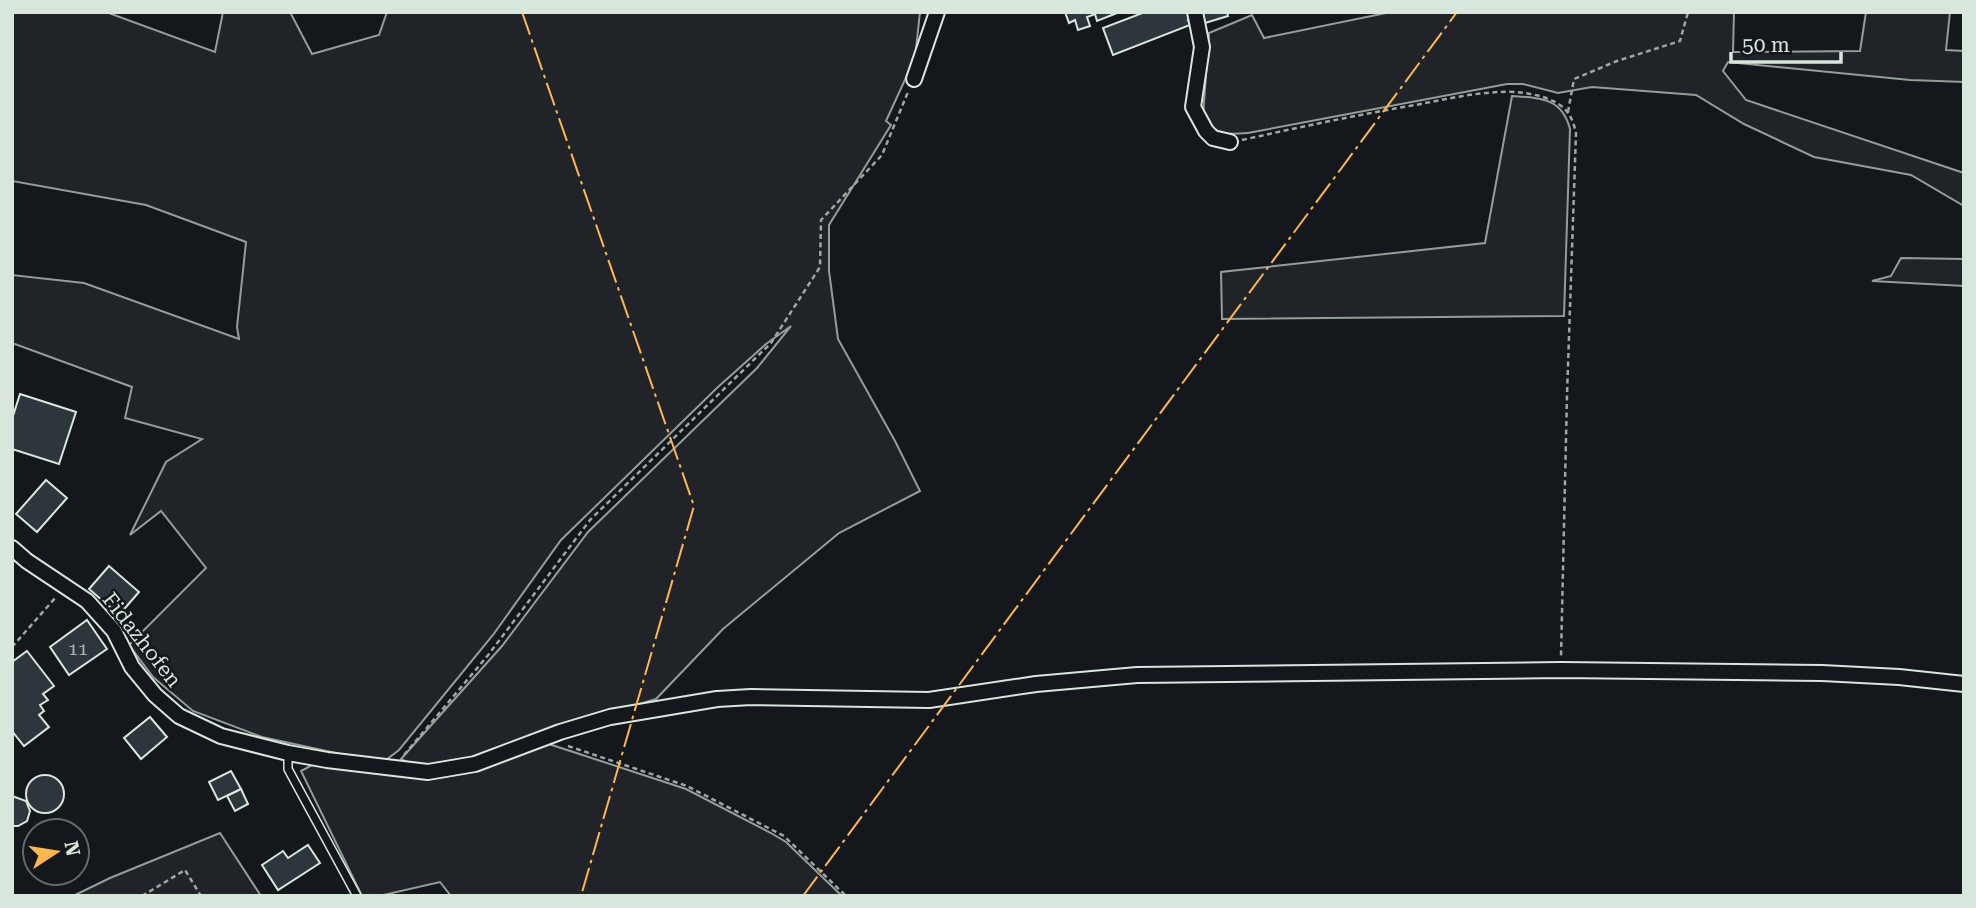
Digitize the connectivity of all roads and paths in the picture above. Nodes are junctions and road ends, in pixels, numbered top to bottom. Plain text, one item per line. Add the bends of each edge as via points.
1 (937, 12) edge
2 (1195, 12) edge
3 (1688, 12) edge
4 (914, 79) joint
5 (1568, 112) junction
6 (1230, 142) joint
7 (12, 548) edge
8 (64, 586) junction
9 (12, 647) edge
10 (1561, 670) junction
11 (1964, 684) edge
12 (545, 738) junction
13 (288, 753) junction
14 (393, 769) junction
15 (142, 896) edge
16 (201, 896) edge
17 (357, 896) edge
18 (846, 896) edge

1 - 4 street
2 - 6 street via 1202,47 1193,107 1206,131
3 - 5 path via 1680,41 1574,79
4 - 14 path via 882,155 821,220 820,267 771,343 590,520 489,654
5 - 6 path via 1537,95 1479,93
5 - 10 path via 1576,133
7 - 8 street, Fidazhofen
8 - 9 path
8 - 13 street, Fidazhofen via 87,601 114,631 132,667 179,716 221,736
10 - 11 street, Fidazhofen via 1822,673
10 - 12 street, Fidazhofen via 1137,675 929,700 717,699 610,717
12 - 14 street, Fidazhofen via 475,764 428,772
12 - 18 path via 687,786 784,836
13 - 14 street, Fidazhofen
13 - 17 lane via 288,769
15 - 16 path via 185,870

